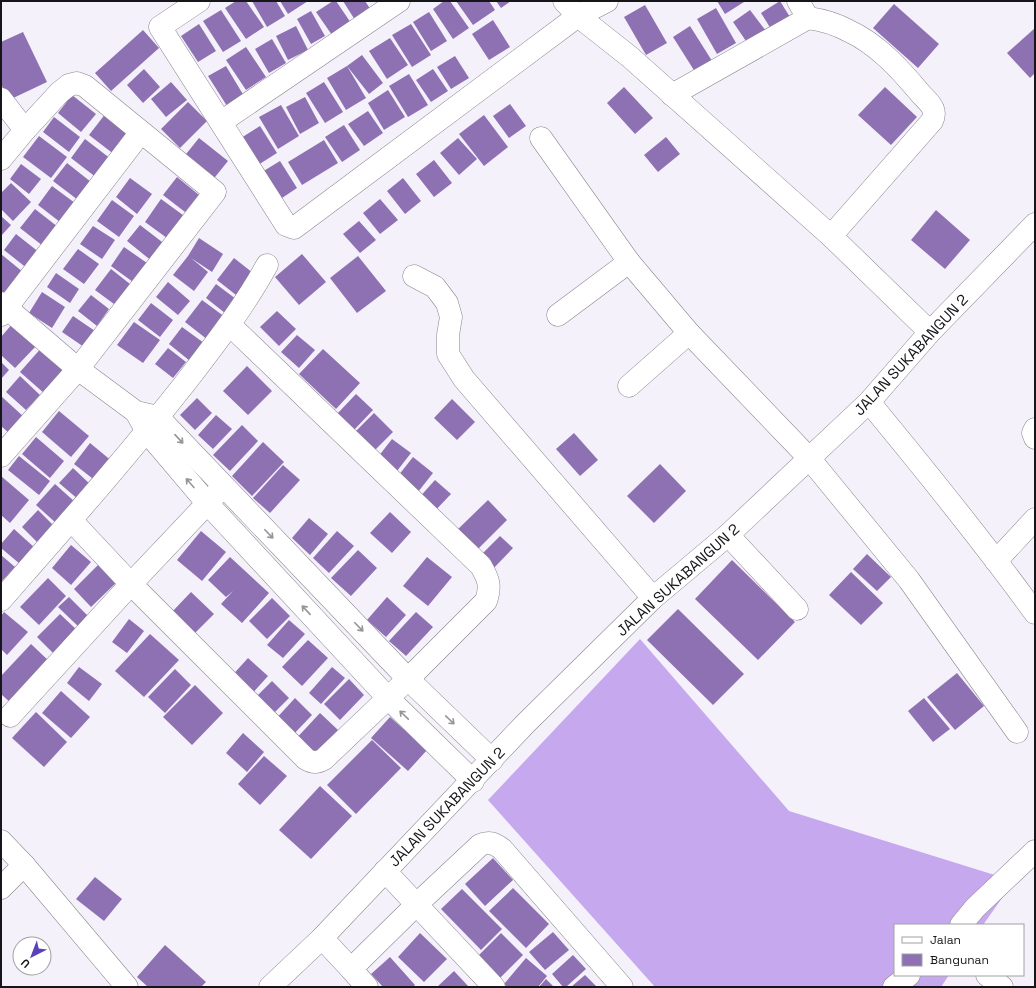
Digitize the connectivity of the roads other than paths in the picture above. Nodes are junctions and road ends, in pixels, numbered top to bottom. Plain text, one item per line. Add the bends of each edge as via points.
1 (200, 1) edge
2 (399, 1) edge
3 (607, 1) edge
4 (571, 9) edge
5 (803, 10) edge
6 (672, 95) junction
7 (1, 99) edge
8 (221, 122) junction
9 (25, 130) junction
10 (141, 132) junction
11 (541, 138) dead end
12 (1, 159) edge
13 (1035, 224) edge
14 (831, 236) junction
15 (629, 262) junction
16 (267, 265) dead end
17 (414, 276) dead end
18 (3, 309) edge
19 (558, 315) dead end
20 (230, 325) junction
21 (930, 332) junction
22 (689, 333) junction
23 (78, 369) junction
24 (629, 386) dead end
25 (869, 402) junction
26 (152, 425) junction
27 (1035, 429) edge
28 (1035, 438) edge
29 (1, 456) edge
30 (809, 458) junction
31 (223, 486) junction
32 (208, 504) junction
33 (1035, 519) edge
34 (71, 520) junction
35 (728, 535) junction
36 (996, 561) junction
37 (131, 584) junction
38 (653, 598) junction
39 (1, 600) edge
40 (797, 609) dead end
41 (1035, 613) edge
42 (408, 679) junction
43 (388, 698) junction
44 (10, 716) dead end
45 (1017, 732) dead end
46 (492, 760) junction
47 (473, 781) junction
48 (1, 841) edge
49 (1035, 851) edge
50 (24, 865) junction
51 (385, 871) junction
52 (1, 888) edge
53 (417, 904) junction
54 (962, 924) edge
55 (322, 938) junction
56 (352, 969) junction
57 (907, 976) edge
58 (988, 976) edge
59 (127, 987) edge
60 (270, 987) edge
61 (367, 987) edge
62 (494, 987) edge
63 (622, 987) edge
64 (894, 987) edge
65 (1002, 987) edge

1 - 8 street via 160,27
2 - 8 street
3 - 4 street
4 - 6 street
4 - 8 street via 294,228 286,225
5 - 6 street
5 - 14 street via 864,39 881,52 905,75 935,114 932,121
6 - 14 street
7 - 9 street
9 - 10 street via 60,92 76,83 85,86
9 - 12 street
10 - 18 street
10 - 23 street via 215,192
11 - 15 street
13 - 21 street, JALAN SUKABANGUN 2
14 - 21 street
15 - 19 street
15 - 22 street
16 - 20 street
17 - 38 street via 435,287 447,303 451,317 448,354 464,380
18 - 23 street
20 - 26 street
20 - 42 street via 481,566 490,590 486,601
21 - 25 street, JALAN SUKABANGUN 2
22 - 24 street
22 - 30 street
23 - 26 street
23 - 29 street
25 - 30 street, JALAN SUKABANGUN 2
25 - 36 street
26 -> 31 street
32 -> 26 street
26 - 34 street
27 - 28 street
30 - 35 street, JALAN SUKABANGUN 2
30 - 45 street via 909,580
31 - 32 street
31 -> 42 street
32 - 37 street
43 -> 32 street
33 - 36 street
34 - 37 street
34 - 39 street
35 - 38 street, JALAN SUKABANGUN 2
35 - 40 street
36 - 41 street
37 - 43 street via 306,759 312,762 324,759
37 - 44 street
38 - 46 street, JALAN SUKABANGUN 2
42 - 43 street
42 -> 46 street
47 -> 43 street
46 - 47 street, JALAN SUKABANGUN 2
47 - 51 street, JALAN SUKABANGUN 2
48 - 50 street
49 - 54 street via 975,908
50 - 52 street
50 - 59 street
51 - 53 street
51 - 55 street, JALAN SUKABANGUN 2
53 - 56 street
53 - 62 street
53 - 63 street via 480,845 488,842 495,844
55 - 56 street
55 - 60 street, JALAN SUKABANGUN 2
56 - 61 street
57 - 64 street
58 - 65 street

